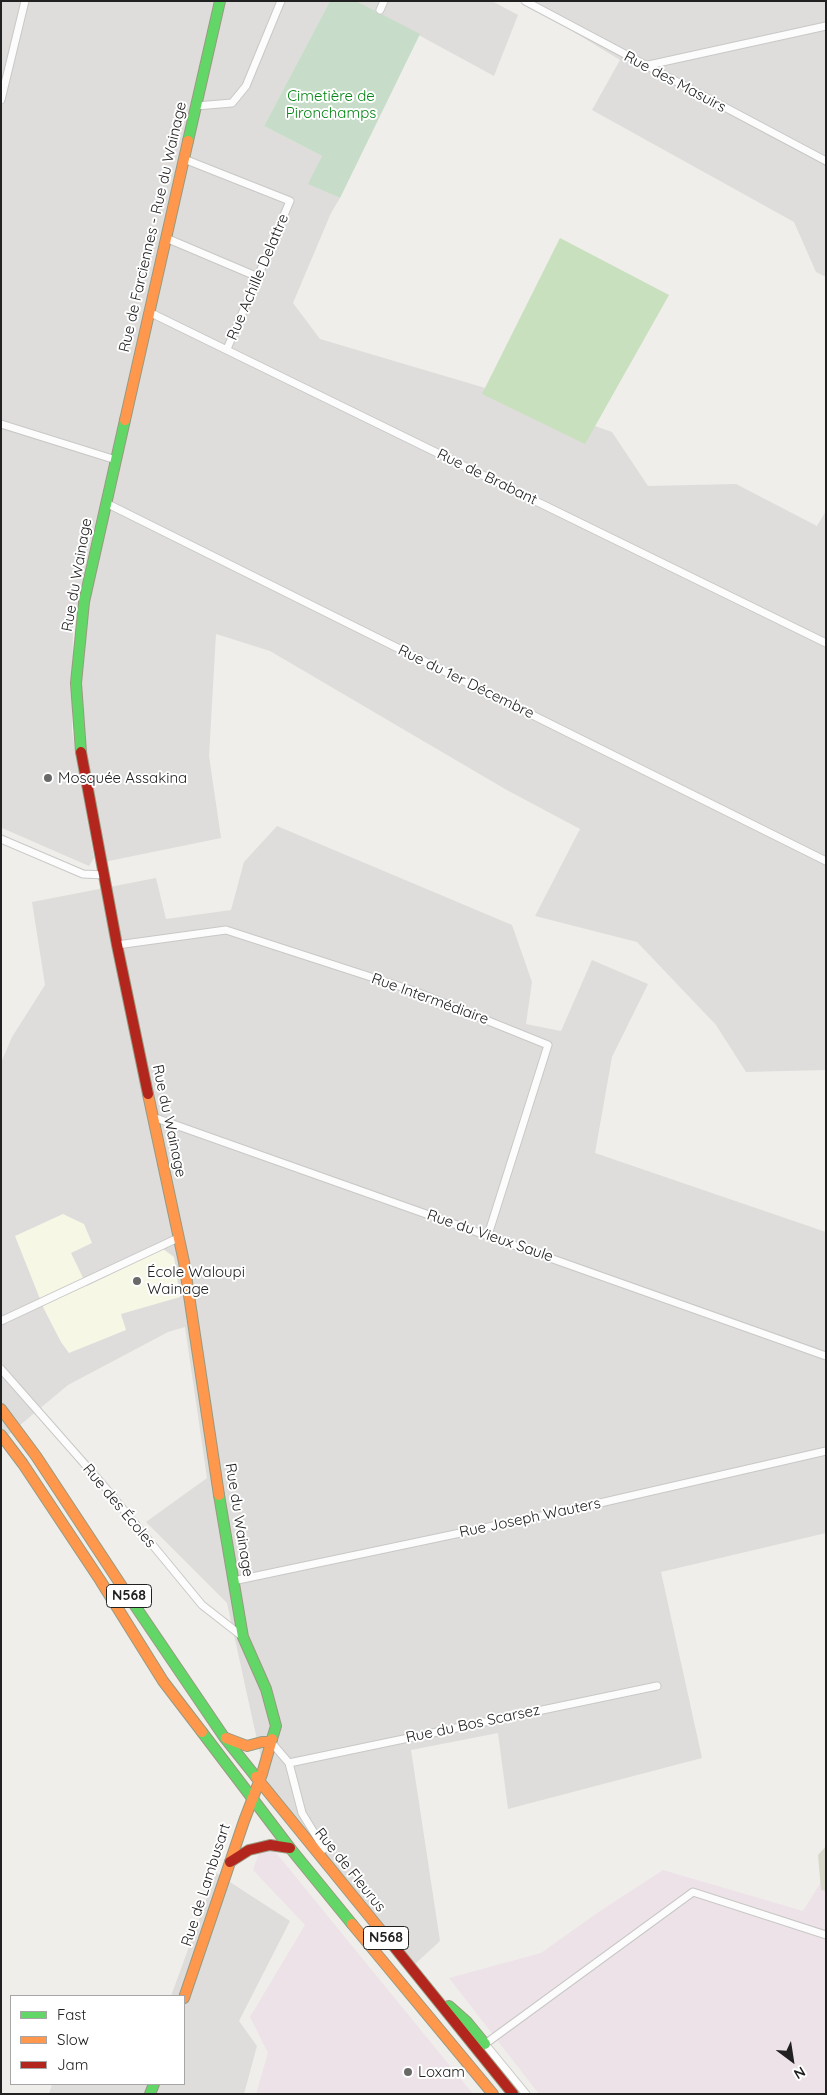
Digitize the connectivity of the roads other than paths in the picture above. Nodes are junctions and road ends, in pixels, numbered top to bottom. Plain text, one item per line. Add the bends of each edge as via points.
1 (25, 1) edge
2 (220, 1) edge
3 (281, 1) edge
4 (384, 1) edge
5 (525, 1) edge
6 (380, 10) dead end
7 (826, 26) edge
8 (644, 66) junction
9 (1, 100) edge
10 (196, 106) junction
11 (184, 159) junction
12 (826, 161) edge
13 (166, 238) junction
14 (258, 277) junction
15 (149, 312) junction
16 (227, 349) junction
17 (1, 424) edge
18 (116, 460) junction
19 (106, 503) junction
20 (826, 643) edge
21 (1, 839) edge
22 (826, 861) edge
23 (104, 875) junction
24 (117, 945) junction
25 (153, 1118) junction
26 (488, 1235) junction
27 (178, 1238) junction
28 (1, 1321) edge
29 (826, 1356) edge
30 (1, 1369) edge
31 (1, 1409) edge
32 (1, 1435) edge
33 (826, 1452) edge
34 (233, 1581) junction
35 (243, 1637) junction
36 (657, 1686) dead end
37 (224, 1737) junction
38 (271, 1742) junction
39 (289, 1763) junction
40 (259, 1782) junction
41 (252, 1799) junction
42 (290, 1848) junction
43 (324, 1849) dead end
44 (230, 1862) junction
45 (826, 1935) edge
46 (185, 1995) edge
47 (437, 2001) junction
48 (485, 2044) junction
49 (493, 2094) edge
50 (513, 2094) edge
51 (526, 2094) edge

1 - 9 street
2 - 10 main road, Rue de Farciennes - Rue du Wainage
3 - 10 street via 246,86 232,103
4 - 6 street
5 - 8 street, Rue des Masuirs
7 - 8 street
8 - 12 street, Rue des Masuirs
10 - 11 main road, Rue de Farciennes - Rue du Wainage
11 - 13 main road, Rue de Farciennes - Rue du Wainage
11 - 14 street, Rue Achille Delattre via 290,201
13 - 14 street
13 - 15 main road, Rue de Farciennes - Rue du Wainage
14 - 16 street, Rue Achille Delattre
15 - 16 street, Rue de Brabant
15 - 18 main road, Rue de Farciennes - Rue du Wainage
16 - 20 street, Rue de Brabant
17 - 18 street
18 - 19 main road, Rue du Wainage
19 - 22 street, Rue du 1er Décembre
19 - 23 main road, Rue du Wainage via 84,602 76,683 82,764
21 - 23 street via 83,874
23 - 24 main road, Rue du Wainage
24 - 25 main road, Rue du Wainage
24 - 26 street, Rue Intermédiaire via 226,930 414,991 548,1045
25 - 26 street, Rue du Vieux Saule
25 - 27 main road, Rue du Wainage
26 - 29 street, Rue du Vieux Saule
27 - 28 street
27 - 34 main road, Rue du Wainage
30 - 35 street, Rue des Écoles via 104,1486 202,1605
31 - 37 main road, N568 via 36,1456
32 - 41 main road, N568 via 100,1580 163,1681
33 - 34 street, Rue Joseph Wauters
34 - 35 main road, Rue du Wainage
35 - 38 main road, Rue du Wainage via 266,1689 276,1726
36 - 39 street, Rue du Bos Scarsez
37 - 38 main road via 248,1746
37 - 40 main road, N568
38 - 39 street, Rue de Fleurus
38 - 40 main road, Rue du Wainage
39 - 43 street, Rue de Fleurus via 302,1813
40 - 41 main road, Rue de Lambusart
40 - 47 main road, Rue de Fleurus / N568
41 - 42 main road, N568
41 - 44 main road, Rue de Lambusart
42 - 44 main road via 270,1845 249,1850
42 - 49 main road, N568
44 - 46 main road, Rue de Lambusart
45 - 48 street via 693,1892
47 - 48 main road via 450,2006
47 - 50 main road, Rue de Fleurus / N568
48 - 51 street

